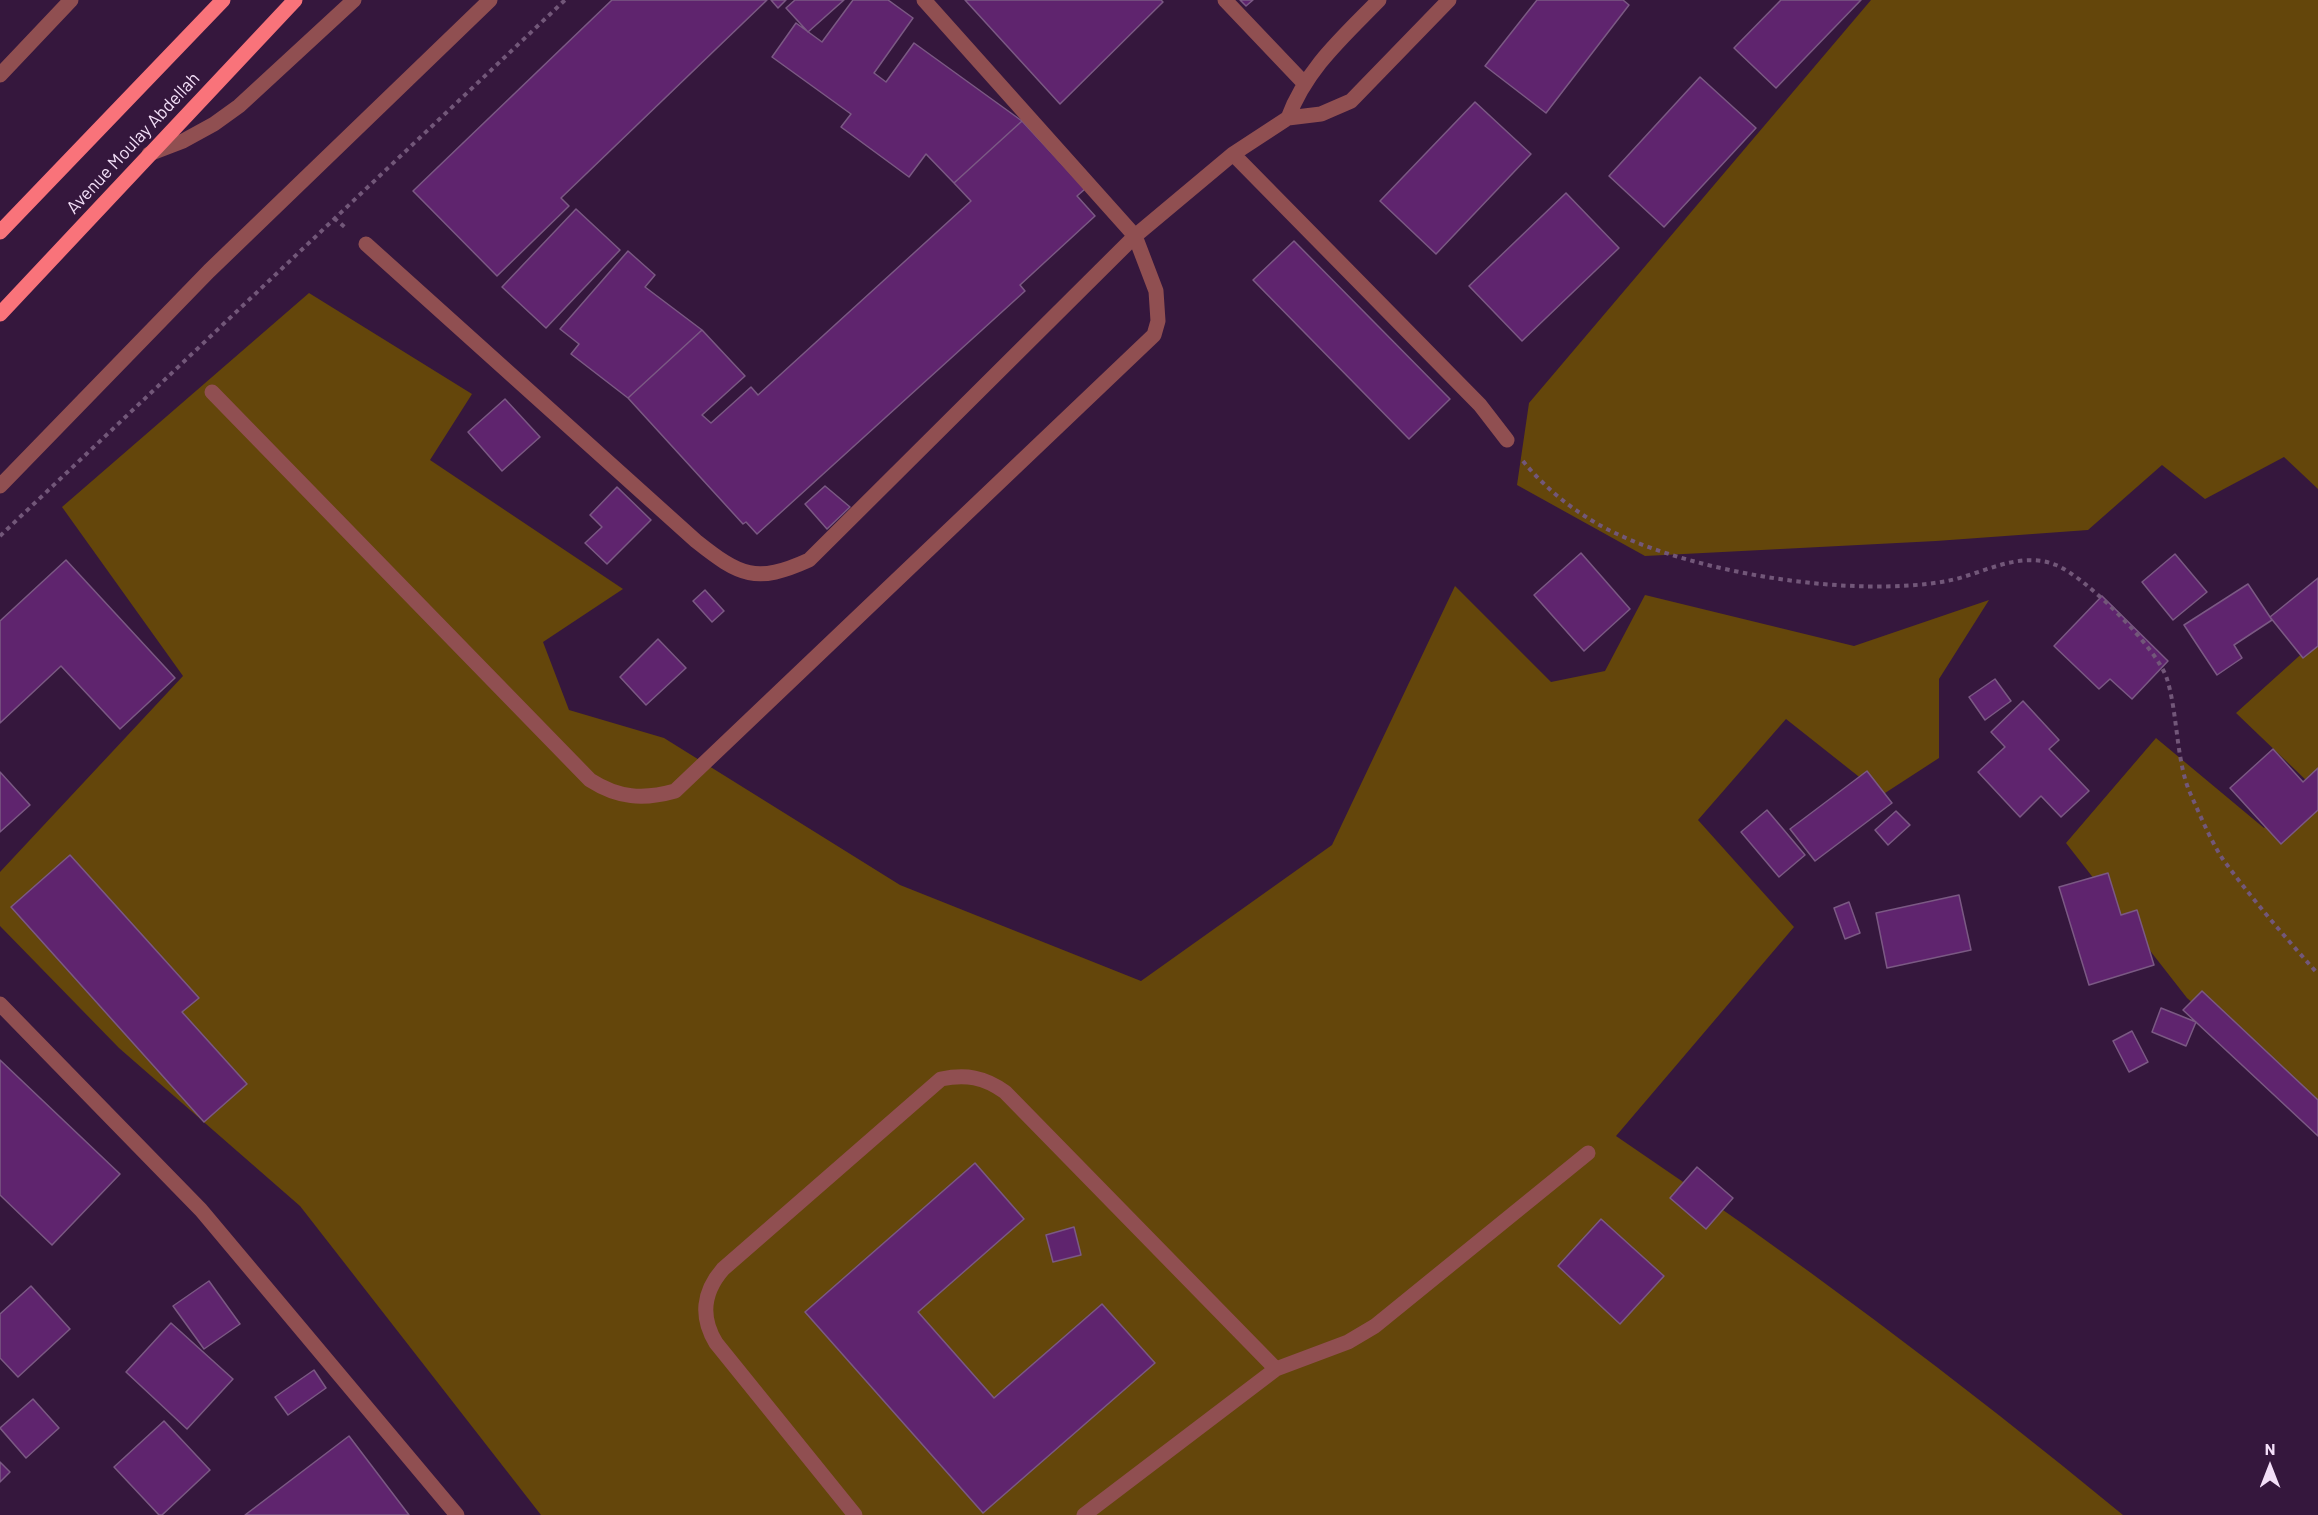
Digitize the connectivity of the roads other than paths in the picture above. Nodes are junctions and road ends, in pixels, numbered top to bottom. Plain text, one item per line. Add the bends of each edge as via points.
1 (71, 0) edge
2 (223, 0) edge
3 (295, 0) edge
4 (354, 0) edge
5 (490, 0) edge
6 (924, 0) edge
7 (1225, 0) edge
8 (1379, 0) edge
9 (1449, 0) edge
10 (0, 75) edge
11 (1303, 82) junction
12 (1288, 118) junction
13 (150, 154) junction
14 (1233, 154) junction
15 (0, 232) edge
16 (1135, 236) junction
17 (366, 244) dead end
18 (0, 314) edge
19 (212, 392) dead end
20 (1507, 440) road end
21 (0, 486) edge
22 (0, 1004) edge
23 (1588, 1153) dead end
24 (1276, 1368) junction
25 (457, 1515) edge
26 (855, 1515) edge
27 (1084, 1515) edge

1 - 10 street
2 - 15 main road, Avenue Moulay Abdellah
3 - 13 main road, Avenue Moulay Abdellah
4 - 13 street via 239,106 183,141
5 - 21 street via 234,246
6 - 16 street
7 - 11 street
8 - 11 street
9 - 12 street via 1351,101 1321,114
11 - 12 street
12 - 14 street
13 - 18 main road, Avenue Moulay Abdellah
14 - 16 street
14 - 20 street via 1480,405
16 - 17 street via 809,560 769,575 729,567 696,541
16 - 19 street via 1156,291 1158,321 1154,336 675,791 656,796 635,798 616,794 590,780
22 - 25 street via 201,1210
23 - 24 street via 1362,1335
24 - 26 street via 1005,1092 974,1077 941,1079 723,1269 714,1279 705,1306 709,1332 716,1343
24 - 27 street

